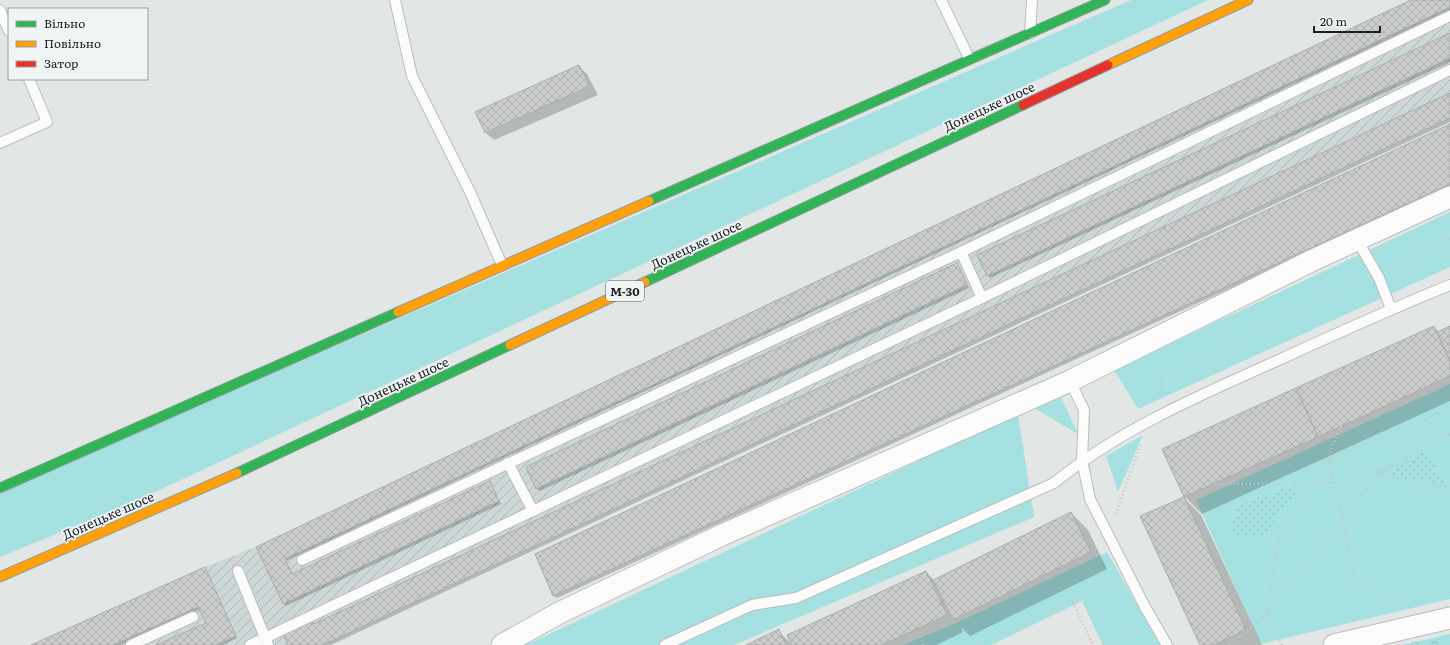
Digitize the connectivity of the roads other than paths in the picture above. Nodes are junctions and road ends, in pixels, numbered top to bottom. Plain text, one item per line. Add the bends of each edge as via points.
1 (395, 0) edge
2 (941, 0) edge
3 (1032, 0) edge
4 (1105, 0) edge
5 (1248, 0) edge
6 (0, 10) edge
7 (1450, 16) edge
8 (8, 29) edge
9 (1030, 33) junction
10 (969, 58) junction
11 (1450, 70) edge
12 (29, 80) edge
13 (0, 143) edge
14 (1450, 197) edge
15 (1357, 240) junction
16 (961, 252) junction
17 (502, 265) junction
18 (1450, 286) edge
19 (982, 298) junction
20 (1391, 309) junction
21 (1070, 381) junction
22 (1082, 460) junction
23 (508, 463) junction
24 (0, 488) edge
25 (533, 511) junction
26 (302, 560) dead end
27 (238, 571) dead end
28 (0, 577) edge
29 (193, 617) dead end
30 (1441, 620) edge
31 (266, 642) edge
32 (131, 645) edge
33 (250, 645) edge
34 (502, 645) edge
35 (665, 645) edge
36 (1167, 645) edge
37 (1334, 645) edge

1 - 17 lane via 412,76 470,192
2 - 10 lane
3 - 9 lane
4 - 9 highway
5 - 28 highway, Донецьке шосе / М-30 via 254,465
6 - 8 lane
7 - 16 lane
9 - 10 highway
10 - 17 highway
11 - 19 lane
12 - 13 lane via 47,122
14 - 15 street
15 - 20 lane via 1379,278
15 - 21 street
16 - 19 lane
16 - 23 lane
17 - 24 highway
18 - 20 lane
19 - 25 lane
20 - 22 lane via 1181,403
21 - 22 lane via 1084,410
21 - 34 street via 722,535 559,613
22 - 35 lane via 1054,482 796,598 752,605
22 - 36 lane via 1090,499
23 - 25 lane
23 - 26 lane
25 - 31 lane
27 - 31 lane
29 - 32 lane
30 - 37 street
31 - 33 lane

